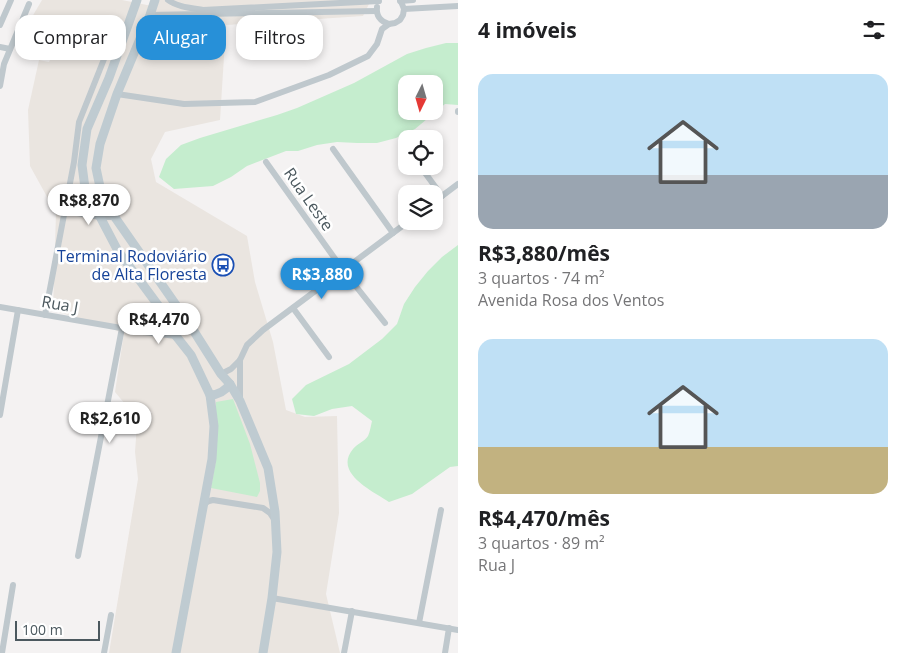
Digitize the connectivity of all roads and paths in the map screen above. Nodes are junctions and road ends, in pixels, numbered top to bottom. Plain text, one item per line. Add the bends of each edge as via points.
1 (11, 0) edge
2 (137, 0) edge
3 (155, 0) edge
4 (168, 0) edge
5 (400, 0) edge
6 (413, 0) edge
7 (380, 1) edge
8 (458, 3) edge
9 (29, 4) dead end
10 (404, 9) junction
11 (376, 11) junction
12 (150, 15) edge
13 (195, 15) edge
14 (388, 24) junction
15 (0, 26) edge
16 (126, 30) edge
17 (0, 47) edge
18 (10, 49) junction
19 (136, 49) edge
20 (103, 60) edge
21 (115, 60) edge
22 (97, 75) junction
23 (109, 78) junction
24 (0, 86) edge
25 (117, 94) junction
26 (333, 148) dead end
27 (266, 162) dead end
28 (78, 163) junction
29 (458, 184) edge
30 (443, 195) edge
31 (66, 211) junction
32 (100, 217) junction
33 (115, 217) junction
34 (398, 229) edge
35 (393, 233) junction
36 (343, 270) junction
37 (176, 306) junction
38 (0, 307) edge
39 (294, 308) junction
40 (18, 310) junction
41 (45, 315) junction
42 (166, 316) junction
43 (385, 323) dead end
44 (122, 328) junction
45 (144, 332) junction
46 (176, 336) junction
47 (329, 357) dead end
48 (240, 360) junction
49 (231, 369) junction
50 (221, 374) junction
51 (202, 377) junction
52 (230, 384) junction
53 (210, 394) junction
54 (240, 401) junction
55 (0, 415) edge
56 (206, 489) junction
57 (273, 500) junction
58 (239, 502) junction
59 (204, 504) junction
60 (264, 506) junction
61 (441, 510) dead end
62 (276, 525) junction
63 (78, 556) dead end
64 (13, 585) dead end
65 (272, 598) junction
66 (352, 611) junction
67 (111, 615) dead end
68 (419, 623) junction
69 (449, 628) junction
70 (458, 630) edge
71 (2, 653) edge
72 (104, 653) edge
73 (176, 653) edge
74 (263, 653) edge
75 (344, 653) edge
76 (445, 653) edge

1 - 15 street
2 - 16 street
3 - 12 street
4 - 7 street via 203,10
5 - 6 street
5 - 10 street
7 - 11 street
8 - 10 street
9 - 18 street
10 - 14 street via 400,20
11 - 13 street
11 - 14 street via 380,20
14 - 25 street via 368,56 329,75 255,102 184,104
17 - 18 street
18 - 24 street
19 - 25 street
20 - 22 street
21 - 23 street
22 - 23 street
22 - 28 street via 79,122
23 - 28 street via 86,129
25 - 33 street via 100,144 96,168 105,203
26 - 35 street
27 - 36 street, Rua Leste
28 - 31 street
28 - 32 street via 85,188
29 - 30 street
31 - 32 street
31 - 41 street
32 - 33 street
32 - 42 street via 118,251
33 - 37 street
34 - 35 street
35 - 36 street
36 - 39 street
36 - 43 street, Rua Leste
37 - 42 street
37 - 50 street
38 - 40 street, Rua J
39 - 47 street
39 - 48 street via 247,345
40 - 41 street, Rua J
40 - 55 street
41 - 44 street, Rua J
42 - 45 street
42 - 46 street
44 - 45 street, Rua J
44 - 63 street
45 - 46 street, Rua J
46 - 51 street
48 - 49 street
48 - 54 street
49 - 50 street
49 - 52 street
50 - 51 street via 211,373
50 - 52 street
51 - 53 street
52 - 53 street via 221,393
52 - 54 street
53 - 56 street via 214,426
54 - 57 street via 268,468
56 - 58 street via 216,497
56 - 59 street
57 - 60 street
57 - 62 street
58 - 59 street via 213,500
58 - 60 street
59 - 73 street
60 - 62 street
61 - 68 street
62 - 65 street
64 - 71 street
65 - 66 street
65 - 74 street
66 - 68 street
66 - 75 street
67 - 72 street
68 - 69 street
69 - 70 street
69 - 76 street

